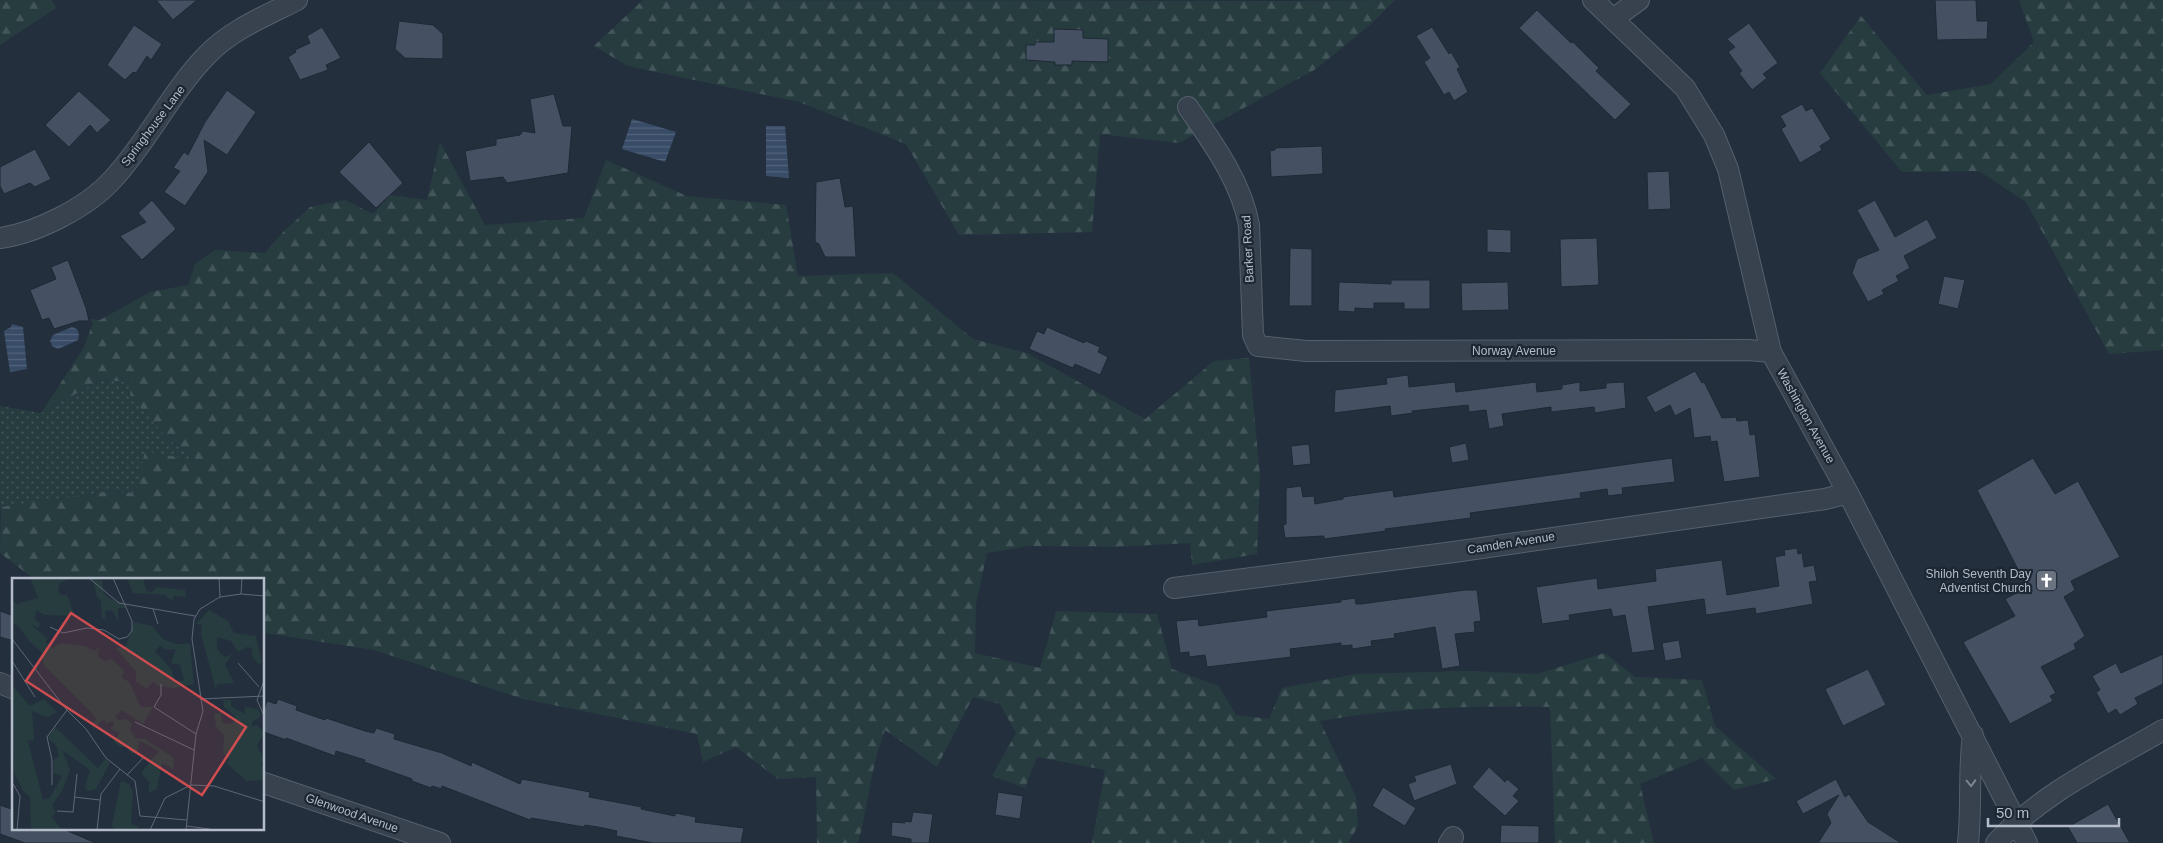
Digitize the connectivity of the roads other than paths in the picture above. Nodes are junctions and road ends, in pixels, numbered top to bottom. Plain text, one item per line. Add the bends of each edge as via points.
1 (297, 0) edge
2 (1593, 0) edge
3 (1639, 0) edge
4 (1613, 19) junction
5 (1188, 107) dead end
6 (0, 238) edge
7 (1258, 346) joint
8 (1771, 352) junction
9 (1848, 493) junction
10 (1174, 588) dead end
11 (0, 683) edge
12 (12, 688) edge
13 (2163, 730) edge
14 (1973, 735) junction
15 (265, 783) edge
16 (2016, 821) junction
17 (440, 843) edge
18 (1968, 843) edge
19 (1996, 843) edge
20 (2027, 843) edge

1 - 6 street, Springhouse Lane via 228,36 206,56 112,180 80,206 47,224
2 - 4 street, Washington Avenue
3 - 4 street
4 - 8 street, Washington Avenue via 1685,88 1714,135 1728,169
5 - 7 street, Barker Road via 1246,207 1253,335
7 - 8 street, Norway Avenue via 1306,351
8 - 9 street, Washington Avenue
9 - 10 street, Camden Avenue via 1825,499 1454,552
9 - 14 street, Washington Avenue
11 - 12 street
13 - 16 street via 2044,798
14 - 16 street, Washington Avenue
14 -> 18 street
15 - 17 street, Glenwood Avenue
16 - 19 street
16 - 20 street, Washington Avenue

